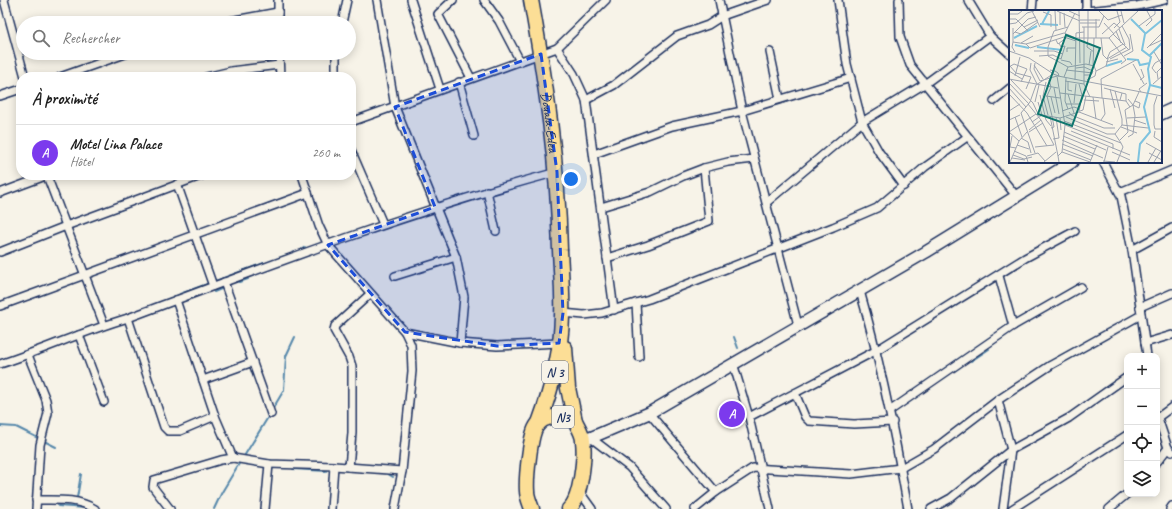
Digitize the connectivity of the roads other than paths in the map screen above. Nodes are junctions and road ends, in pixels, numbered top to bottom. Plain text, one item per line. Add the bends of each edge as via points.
1 (4, 0) edge
2 (278, 0) edge
3 (347, 0) edge
4 (377, 0) edge
5 (411, 0) edge
6 (453, 0) edge
7 (484, 0) edge
8 (531, 0) edge
9 (606, 0) edge
10 (719, 0) edge
11 (768, 0) edge
12 (838, 0) edge
13 (899, 0) edge
14 (968, 0) edge
15 (1033, 0) edge
16 (1164, 0) edge
17 (1137, 6) edge
18 (1032, 10) edge
19 (1096, 10) edge
20 (278, 12) junction
21 (257, 16) edge
22 (278, 16) edge
23 (344, 16) edge
24 (722, 16) junction
25 (990, 36) junction
26 (16, 46) edge
27 (557, 48) junction
28 (770, 52) dead end
29 (1009, 53) edge
30 (541, 54) junction
31 (20, 60) edge
32 (109, 60) edge
33 (279, 60) edge
34 (336, 60) edge
35 (520, 61) junction
36 (279, 65) junction
37 (88, 68) junction
38 (23, 72) edge
39 (76, 72) edge
40 (88, 72) edge
41 (227, 72) edge
42 (280, 72) edge
43 (336, 72) edge
44 (471, 78) junction
45 (851, 78) junction
46 (459, 82) junction
47 (926, 83) junction
48 (440, 89) junction
49 (1009, 89) edge
50 (16, 91) edge
51 (0, 96) edge
52 (780, 99) junction
53 (586, 100) junction
54 (994, 101) dead end
55 (395, 107) junction
56 (1172, 109) edge
57 (742, 111) junction
58 (1162, 114) edge
59 (356, 120) edge
60 (862, 122) junction
61 (474, 136) dead end
62 (967, 136) junction
63 (594, 154) junction
64 (754, 159) junction
65 (356, 162) edge
66 (1070, 163) edge
67 (1104, 163) edge
68 (704, 168) junction
69 (1172, 170) edge
70 (557, 172) junction
71 (34, 180) edge
72 (50, 180) edge
73 (189, 180) edge
74 (304, 180) edge
75 (177, 184) junction
76 (904, 186) junction
77 (487, 191) junction
78 (0, 192) edge
79 (1120, 192) junction
80 (308, 193) junction
81 (1017, 197) junction
82 (767, 202) junction
83 (435, 207) junction
84 (601, 207) junction
85 (383, 224) junction
86 (66, 226) junction
87 (1172, 228) edge
88 (496, 231) dead end
89 (1075, 232) dead end
90 (195, 235) junction
91 (328, 245) junction
92 (777, 249) junction
93 (1132, 250) junction
94 (0, 252) edge
95 (456, 257) junction
96 (607, 258) junction
97 (86, 275) junction
98 (395, 276) dead end
99 (999, 276) junction
100 (224, 282) junction
101 (213, 286) junction
102 (1081, 287) dead end
103 (860, 291) junction
104 (1172, 293) edge
105 (370, 294) junction
106 (176, 300) junction
107 (636, 303) junction
108 (0, 306) edge
109 (1140, 307) junction
110 (614, 310) junction
111 (1141, 315) junction
112 (562, 316) junction
113 (128, 318) junction
114 (104, 325) junction
115 (798, 325) junction
116 (1013, 326) junction
117 (405, 332) junction
118 (79, 335) junction
119 (1172, 335) edge
120 (460, 343) junction
121 (1145, 343) junction
122 (559, 344) junction
123 (877, 350) junction
124 (1147, 353) edge
125 (28, 355) junction
126 (639, 357) dead end
127 (253, 362) junction
128 (733, 363) junction
129 (0, 364) edge
130 (1124, 379) edge
131 (203, 380) junction
132 (795, 393) junction
133 (998, 400) junction
134 (104, 402) dead end
135 (1172, 407) edge
136 (891, 410) junction
137 (271, 414) dead end
138 (649, 414) junction
139 (1160, 415) edge
140 (216, 416) junction
141 (749, 417) junction
142 (575, 421) junction
143 (893, 422) junction
144 (539, 423) junction
145 (1160, 425) edge
146 (1124, 437) edge
147 (587, 440) junction
148 (1011, 450) junction
149 (1170, 450) edge
150 (233, 458) junction
151 (1158, 461) edge
152 (269, 464) junction
153 (334, 466) junction
154 (348, 467) junction
155 (761, 468) junction
156 (901, 468) junction
157 (402, 471) junction
158 (579, 491) junction
159 (716, 492) junction
160 (1124, 496) edge
161 (36, 500) junction
162 (1172, 506) edge
163 (532, 507) edge
164 (36, 509) edge
165 (95, 509) edge
166 (170, 509) edge
167 (265, 509) edge
168 (331, 509) edge
169 (395, 509) edge
170 (569, 509) edge
171 (592, 509) edge
172 (666, 509) edge
173 (695, 509) edge
174 (770, 509) edge
175 (908, 509) edge
176 (931, 509) edge
177 (1003, 509) edge
178 (1012, 509) edge
179 (1109, 509) edge
180 (1170, 509) edge

1 - 26 street
2 - 20 street
3 - 23 street
4 - 55 street
5 - 48 street
6 - 44 street via 438,14
7 - 35 street via 500,21
8 - 30 highway, Douala-Edea
9 - 27 street
10 - 24 street
11 - 24 street
12 - 45 street
13 - 47 street via 900,36 910,65
14 - 25 street
15 - 18 street
16 - 17 street
17 - 19 street
20 - 21 street
20 - 22 street
24 - 53 street via 672,39 614,85
24 - 57 street
25 - 29 street
25 - 47 street
27 - 30 street
27 - 53 street via 574,74
28 - 52 street
30 - 35 street
30 - 70 highway, Douala-Edea
31 - 38 street
32 - 37 street
33 - 36 street
34 - 43 street
35 - 44 street
36 - 41 street
36 - 42 street
37 - 39 street
37 - 40 street
44 - 46 street
45 - 52 street
45 - 60 street
46 - 48 street
46 - 61 street
47 - 60 street
47 - 62 street
48 - 55 street
49 - 54 street
50 - 51 street
52 - 57 street
53 - 63 street
55 - 59 street
55 - 83 street
56 - 58 main road
57 - 63 street via 672,126
57 - 64 street
60 - 76 street via 879,152
60 - 82 street
62 - 76 street
62 - 81 street
63 - 84 street
64 - 68 street
64 - 82 street
65 - 85 street
66 - 81 main road
67 - 79 street
68 - 84 street via 650,192
68 - 96 street via 709,221
69 - 79 street
70 - 77 street
70 - 112 highway, Douala-Edea
71 - 78 street
72 - 86 street
73 - 75 street
74 - 80 street
75 - 86 street
75 - 90 street
76 - 92 street via 877,208
77 - 83 street
77 - 88 street
79 - 93 street
80 - 90 street
80 - 91 street
81 - 103 main road
82 - 92 street
83 - 85 street
83 - 95 street
84 - 96 street
85 - 91 street
86 - 94 street
86 - 97 street
87 - 93 street
89 - 99 street via 1025,258
90 - 97 street
90 - 101 street
91 - 100 street
91 - 105 street
92 - 107 street
92 - 115 street
93 - 109 street
95 - 98 street
95 - 120 street via 464,297
96 - 110 street
97 - 108 street
97 - 114 street
99 - 116 street
99 - 123 street
100 - 101 street
100 - 127 street
101 - 106 street
102 - 116 street
103 - 115 main road
103 - 123 street
104 - 109 street
105 - 117 street
105 - 154 street via 335,326 334,330 352,366 352,433
106 - 113 street
106 - 131 street
107 - 110 street
107 - 126 street
109 - 111 street
110 - 112 street via 592,315
111 - 121 street
111 - 133 street via 1051,365
112 - 122 highway, N 3
112 - 142 highway, N 3 via 568,388
113 - 114 street
113 - 140 street via 164,427 168,431 180,431
114 - 118 street
115 - 128 main road
116 - 136 street
117 - 120 street
117 - 157 street via 411,345 412,356
118 - 125 street
118 - 134 street
119 - 121 street
120 - 122 street via 497,346
121 - 124 street
122 - 144 highway, N 3 via 551,390
123 - 132 street
123 - 136 street
125 - 129 street
125 - 161 street via 46,400 48,413 40,445
127 - 131 street
127 - 137 street
128 - 138 main road
128 - 141 street
130 - 148 street via 1069,418
131 - 140 street
132 - 141 street
132 - 143 street via 809,421 854,424
133 - 148 street
133 - 156 street via 934,449
135 - 139 street
136 - 143 street
138 - 147 main road
138 - 159 street
140 - 150 street
141 - 155 street
142 - 144 highway, N3 via 560,416
142 - 147 highway, N3
143 - 156 street
144 - 163 highway, N3 via 532,437 526,492
145 - 149 street
146 - 178 street
147 - 158 highway, N3
147 - 172 street via 629,467
148 - 176 street via 950,498
148 - 177 street
149 - 151 street
150 - 152 street
150 - 166 street via 154,480 153,487
152 - 153 street
152 - 167 street
153 - 154 street
153 - 168 street
154 - 157 street
155 - 156 street via 851,474
155 - 159 street via 747,472
155 - 174 street
156 - 175 street
157 - 169 street
158 - 170 highway, N3
158 - 171 street
159 - 173 street
160 - 179 street
161 - 164 street
161 - 165 street via 72,500
162 - 180 street

